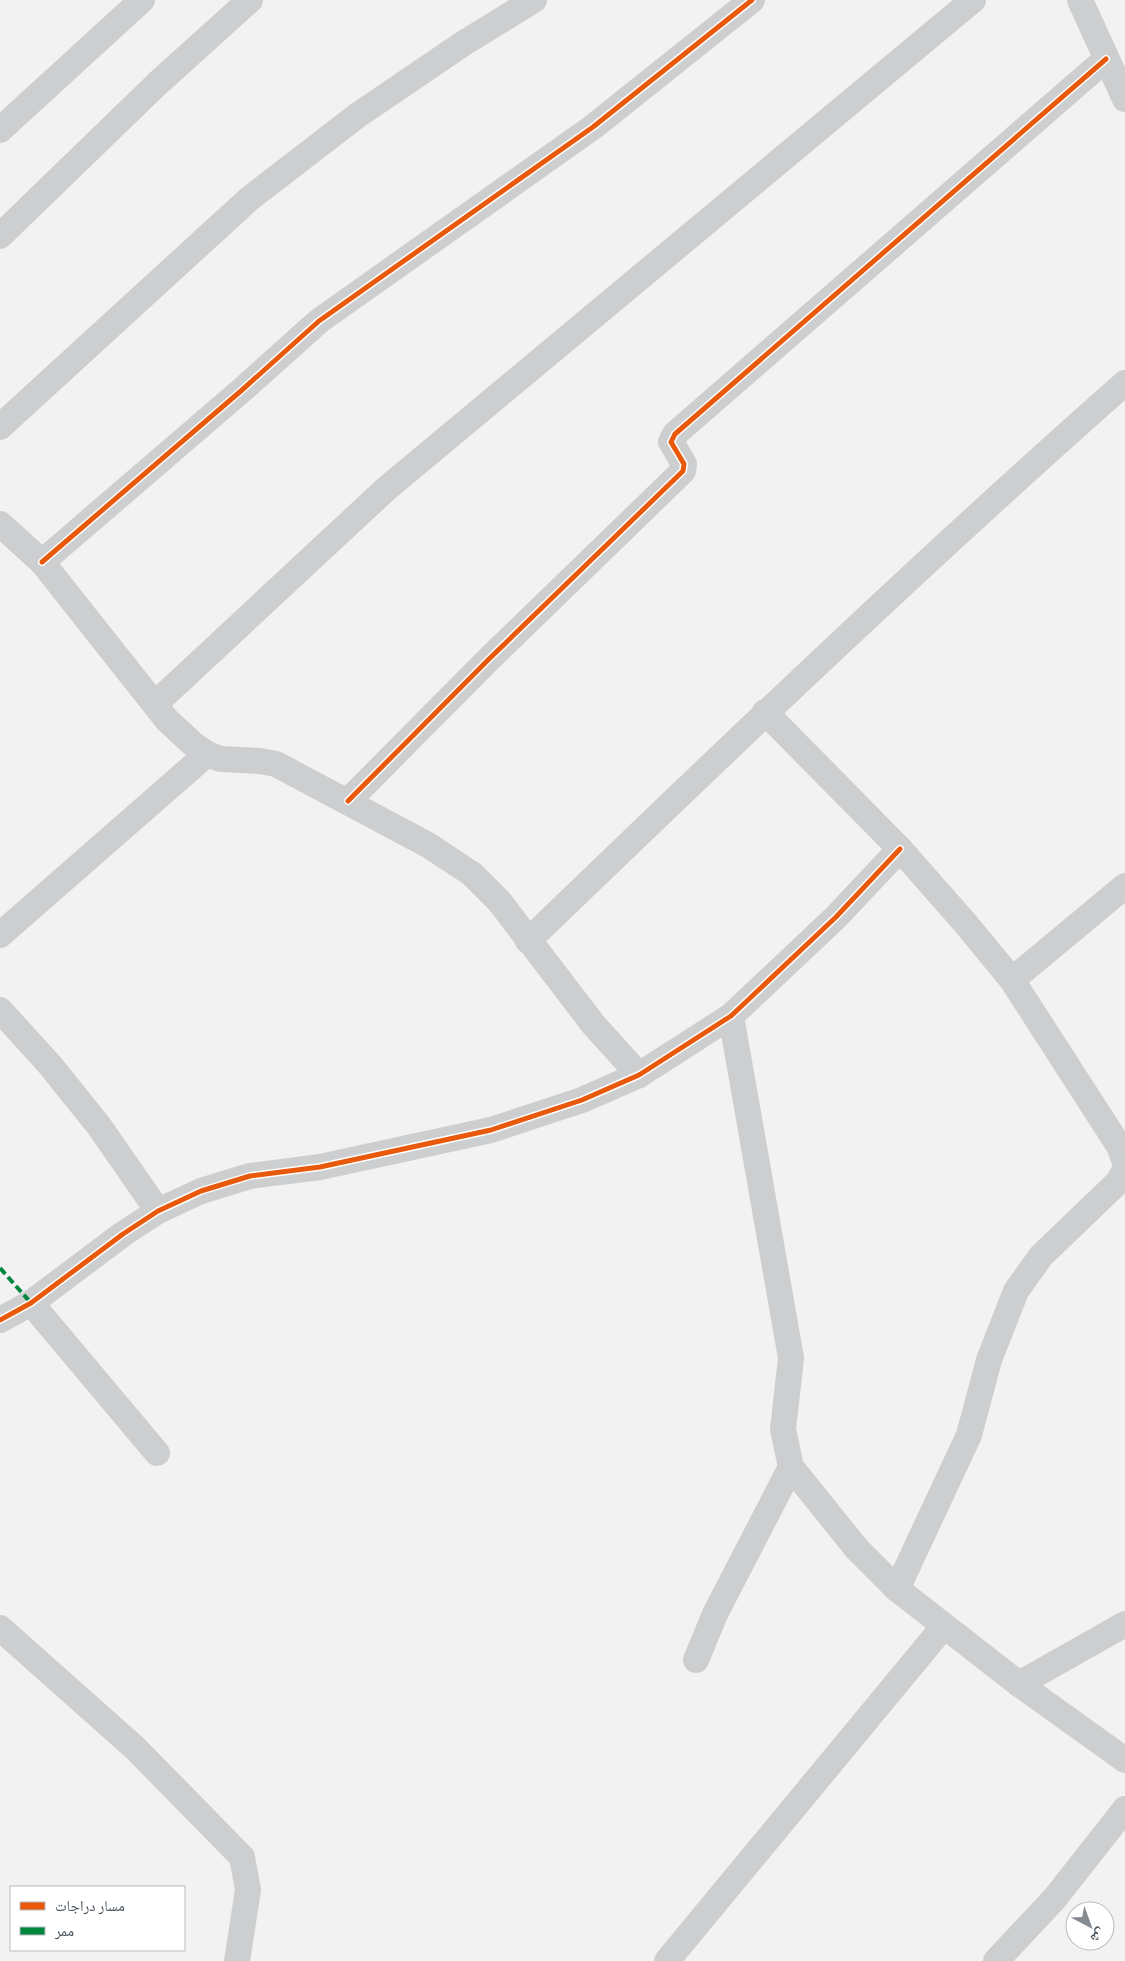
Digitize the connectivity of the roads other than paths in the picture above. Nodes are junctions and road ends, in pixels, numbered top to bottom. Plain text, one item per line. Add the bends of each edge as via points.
1 (142, 0) edge
2 (250, 0) edge
3 (534, 0) edge
4 (752, 0) edge
5 (974, 0) edge
6 (1080, 0) edge
7 (1106, 59) junction
8 (1125, 99) edge
9 (0, 130) edge
10 (0, 236) edge
11 (1125, 383) edge
12 (0, 426) edge
13 (0, 524) edge
14 (42, 562) junction
15 (155, 704) junction
16 (765, 712) junction
17 (207, 754) junction
18 (348, 801) junction
19 (900, 849) junction
20 (1125, 886) edge
21 (0, 934) edge
22 (528, 941) junction
23 (1012, 980) junction
24 (0, 1010) edge
25 (731, 1016) junction
26 (639, 1075) junction
27 (1125, 1162) edge
28 (1125, 1170) edge
29 (158, 1211) junction
30 (31, 1303) junction
31 (0, 1320) edge
32 (157, 1454) dead end
33 (791, 1467) junction
34 (897, 1589) junction
35 (1125, 1624) edge
36 (944, 1626) junction
37 (0, 1628) edge
38 (696, 1660) dead end
39 (1019, 1684) junction
40 (1125, 1760) edge
41 (1125, 1808) edge
42 (237, 1961) edge
43 (667, 1961) edge
44 (996, 1961) edge

1 - 9 street
2 - 10 street via 157,84
3 - 12 street via 358,115 249,199
4 - 14 street via 594,127 319,321
5 - 15 street via 386,488
6 - 7 street
7 - 8 street
7 - 18 street via 675,434 671,442 684,464 683,471
11 - 16 street via 996,497
13 - 14 street
14 - 15 street
15 - 17 street via 167,720
16 - 19 street
16 - 22 street
17 - 18 street via 221,759 276,764
17 - 21 street
18 - 22 street via 428,845 472,874 499,901
19 - 23 street
19 - 25 street via 836,917
20 - 23 street
22 - 26 street via 593,1024
23 - 27 street via 1119,1146
24 - 29 street via 50,1064 99,1126
25 - 26 street
25 - 33 street via 791,1358 783,1428
26 - 29 street via 582,1100 491,1130 320,1167 250,1176 201,1191
28 - 34 street via 1118,1182 1041,1256 1016,1291 989,1360 969,1435
29 - 30 street
30 - 31 street
30 - 32 street
33 - 34 street via 857,1549
33 - 38 street via 715,1614
34 - 36 street
35 - 39 street
36 - 39 street
36 - 43 street
37 - 42 street via 135,1748 242,1857 248,1890
39 - 40 street
41 - 44 street via 1055,1898

